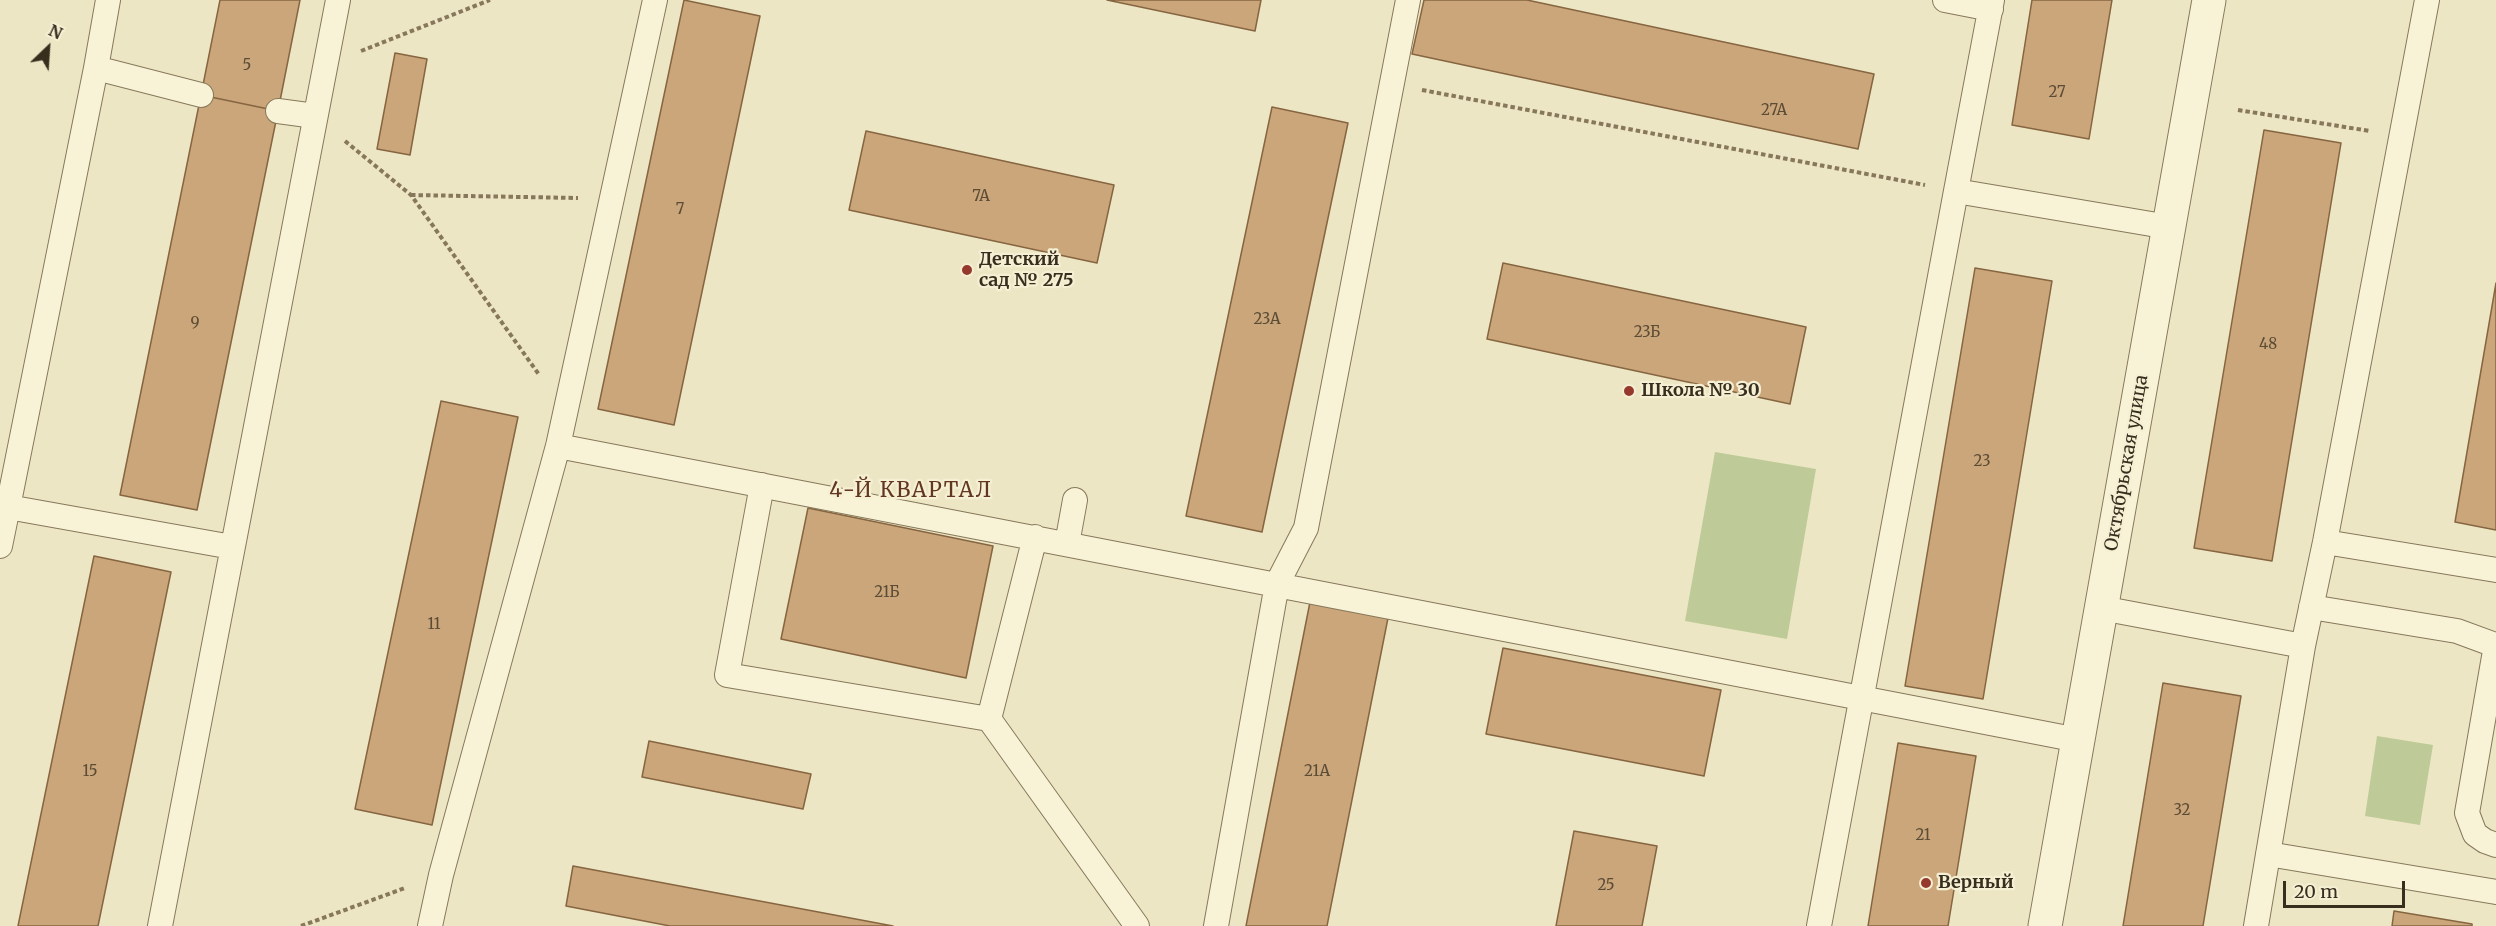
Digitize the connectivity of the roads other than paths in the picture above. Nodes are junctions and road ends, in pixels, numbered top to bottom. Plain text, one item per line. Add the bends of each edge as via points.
1 (108, 0) edge
2 (338, 0) edge
3 (655, 0) edge
4 (1408, 0) edge
5 (1945, 0) edge
6 (2209, 0) edge
7 (2427, 0) edge
8 (1991, 4) edge
9 (96, 68) junction
10 (201, 95) dead end
11 (278, 111) dead end
12 (315, 116) junction
13 (1956, 191) junction
14 (2169, 227) junction
15 (558, 446) junction
16 (762, 485) junction
17 (1075, 500) dead end
18 (8, 507) junction
19 (1035, 537) junction
20 (2325, 542) junction
21 (1066, 544) junction
22 (0, 546) edge
23 (232, 548) junction
24 (2496, 570) edge
25 (1277, 584) junction
26 (2311, 607) junction
27 (2102, 608) junction
28 (2495, 645) edge
29 (2303, 646) junction
30 (1862, 697) junction
31 (989, 719) junction
32 (2078, 740) junction
33 (2496, 845) edge
34 (2268, 854) junction
35 (2496, 892) edge
36 (160, 926) edge
37 (430, 926) edge
38 (1137, 926) edge
39 (1216, 926) edge
40 (1819, 926) edge
41 (2045, 926) edge
42 (2256, 926) edge

1 - 9 lane
2 - 12 lane
3 - 15 lane
4 - 25 lane via 1306,528
5 - 8 lane
6 - 14 street, Октябрьская улица
7 - 20 lane
8 - 13 lane
9 - 10 lane
9 - 18 lane
11 - 12 lane
12 - 23 lane
13 - 14 lane
13 - 30 lane
14 - 27 street, Октябрьская улица
15 - 16 lane
15 - 37 lane
16 - 19 lane
16 - 31 lane via 727,675
17 - 21 lane
18 - 22 lane
18 - 23 lane
19 - 21 lane
19 - 31 lane
20 - 24 lane
20 - 26 lane
21 - 25 lane
23 - 36 lane
25 - 30 lane
25 - 39 lane
26 - 28 lane via 2457,631
26 - 29 lane
27 - 29 lane
27 - 32 street, Октябрьская улица
28 - 33 lane via 2467,813 2475,834
29 - 34 lane
30 - 32 lane
30 - 40 lane
31 - 38 lane
32 - 41 street, Октябрьская улица
34 - 35 lane
34 - 42 lane

